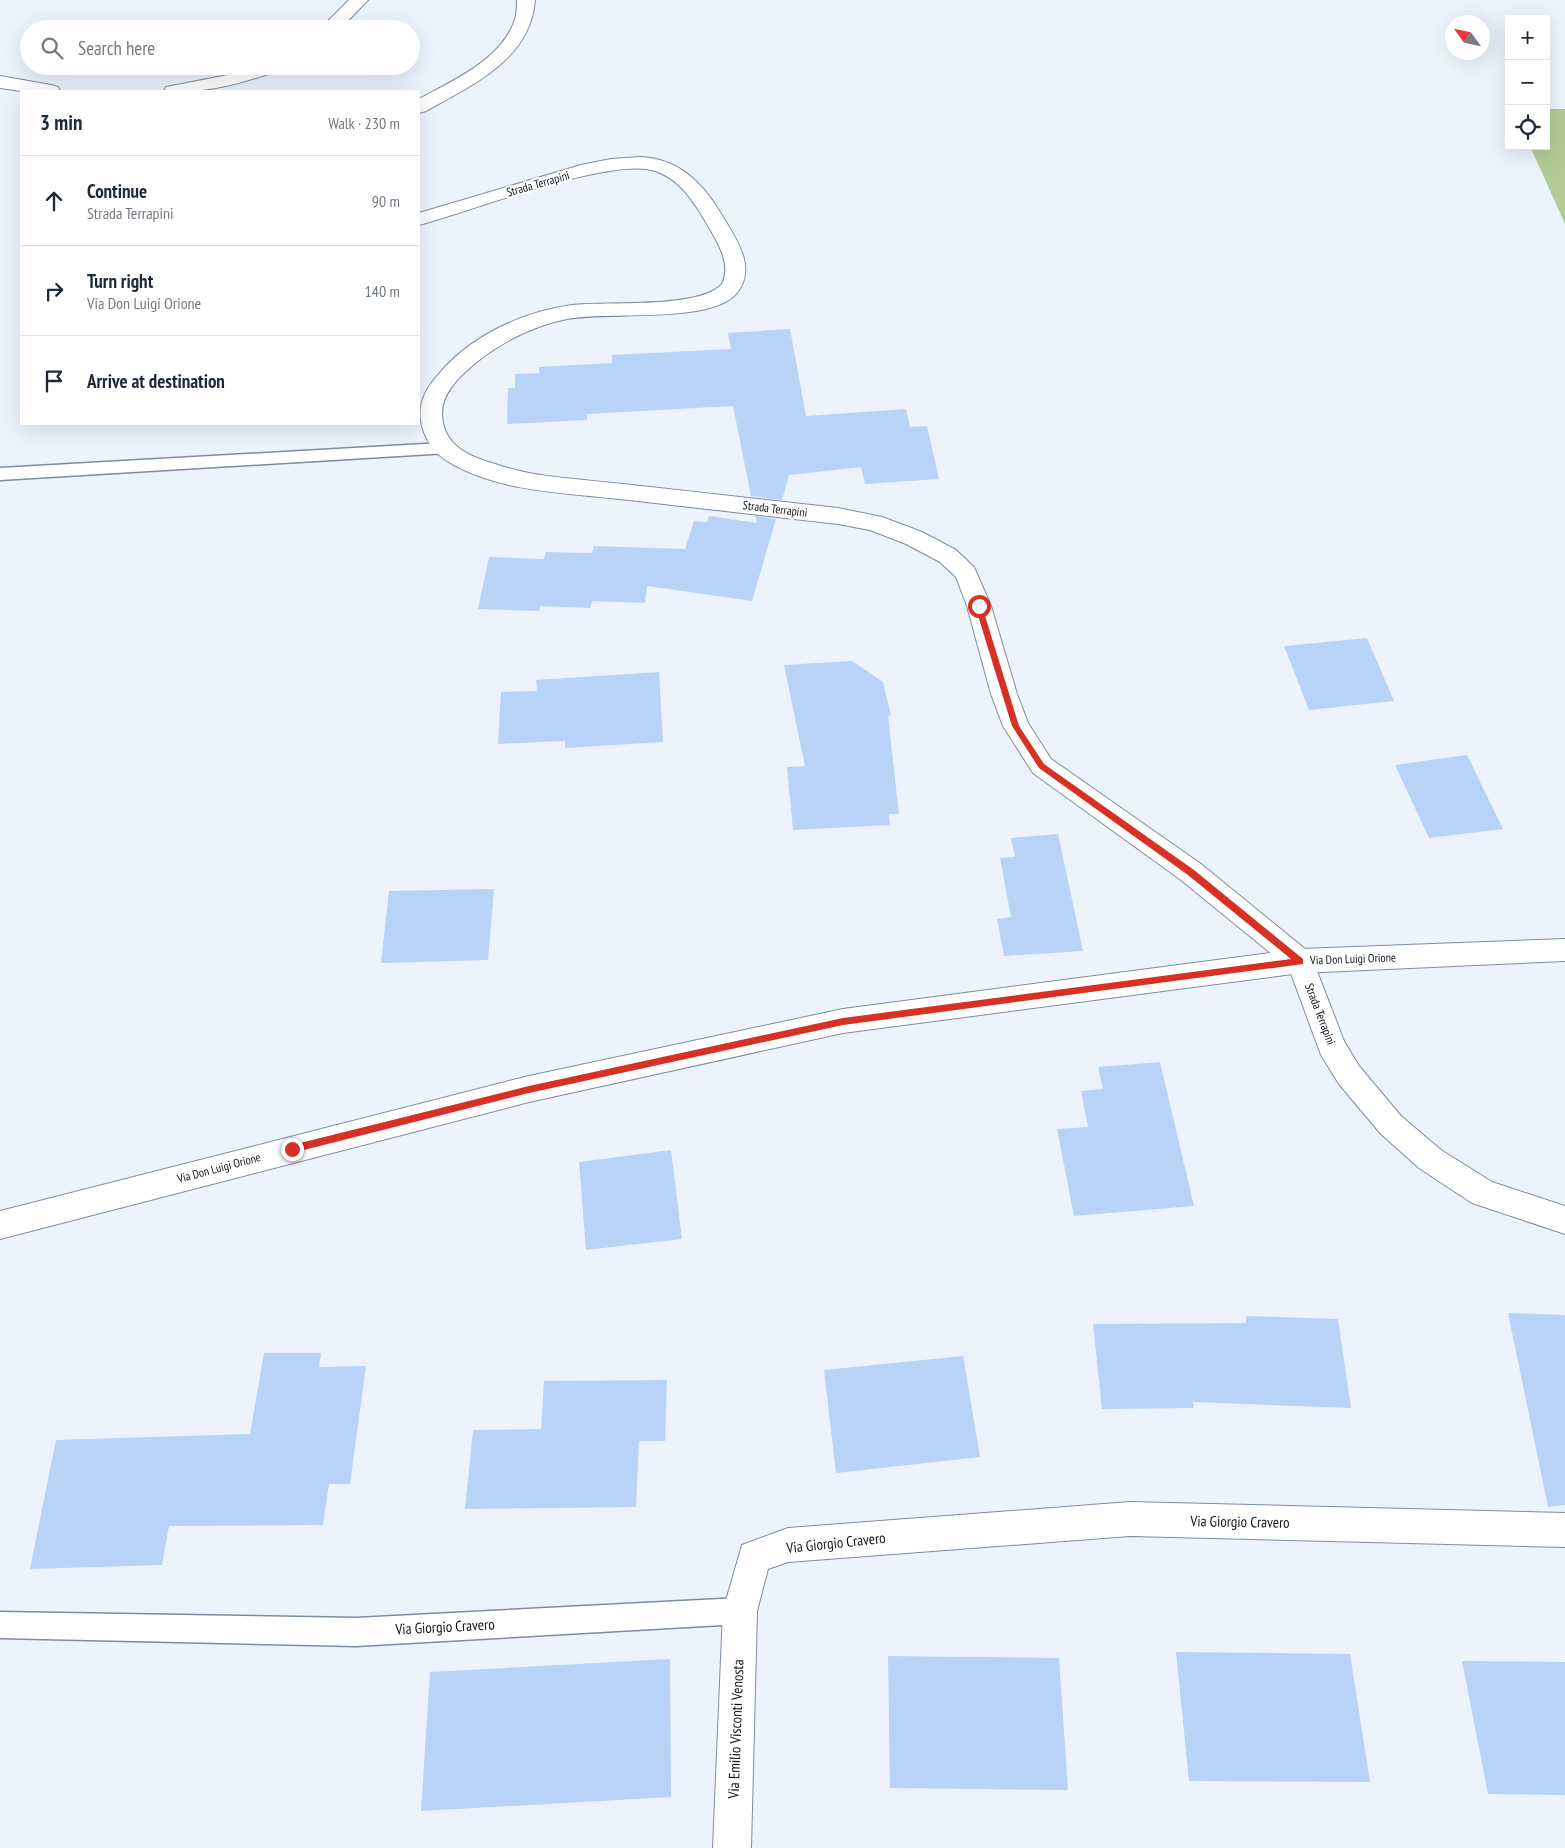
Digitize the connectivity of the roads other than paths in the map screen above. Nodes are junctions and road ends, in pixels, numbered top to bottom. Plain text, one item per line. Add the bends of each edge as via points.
1 (359, 0) edge
2 (526, 0) edge
3 (338, 20) edge
4 (247, 75) edge
5 (0, 82) edge
6 (45, 90) edge
7 (178, 90) edge
8 (420, 106) edge
9 (420, 219) edge
10 (442, 449) junction
11 (0, 474) edge
12 (1565, 950) edge
13 (1300, 962) junction
14 (1565, 1220) edge
15 (0, 1225) edge
16 (1565, 1530) edge
17 (740, 1610) junction
18 (0, 1625) edge
19 (732, 1848) edge

1 - 3 street
2 - 8 street via 526,18 518,36 497,58 470,78
4 - 7 street
5 - 6 street
9 - 10 street, Strada Terrapini via 588,170 616,164 648,164 662,166 678,174 692,186 736,260 736,278 725,292 701,302 669,308 585,310 522,327 489,343 460,363 434,394 429,409 430,422
10 - 11 lane
10 - 13 street, Strada Terrapini via 481,467 522,480 838,516 874,523 914,538 948,556 966,573 1016,726 1042,766 1191,872
12 - 13 street, Via Don Luigi Orione
13 - 14 street, Strada Terrapini via 1331,1046 1349,1075 1391,1126 1430,1159 1483,1193
13 - 15 street, Via Don Luigi Orione via 843,1021 529,1090
16 - 17 street, Via Giorgio Cravero via 1130,1519 788,1545 754,1557
17 - 18 lane, Via Giorgio Cravero via 356,1632
17 - 19 street, Via Emilio Visconti Venosta

